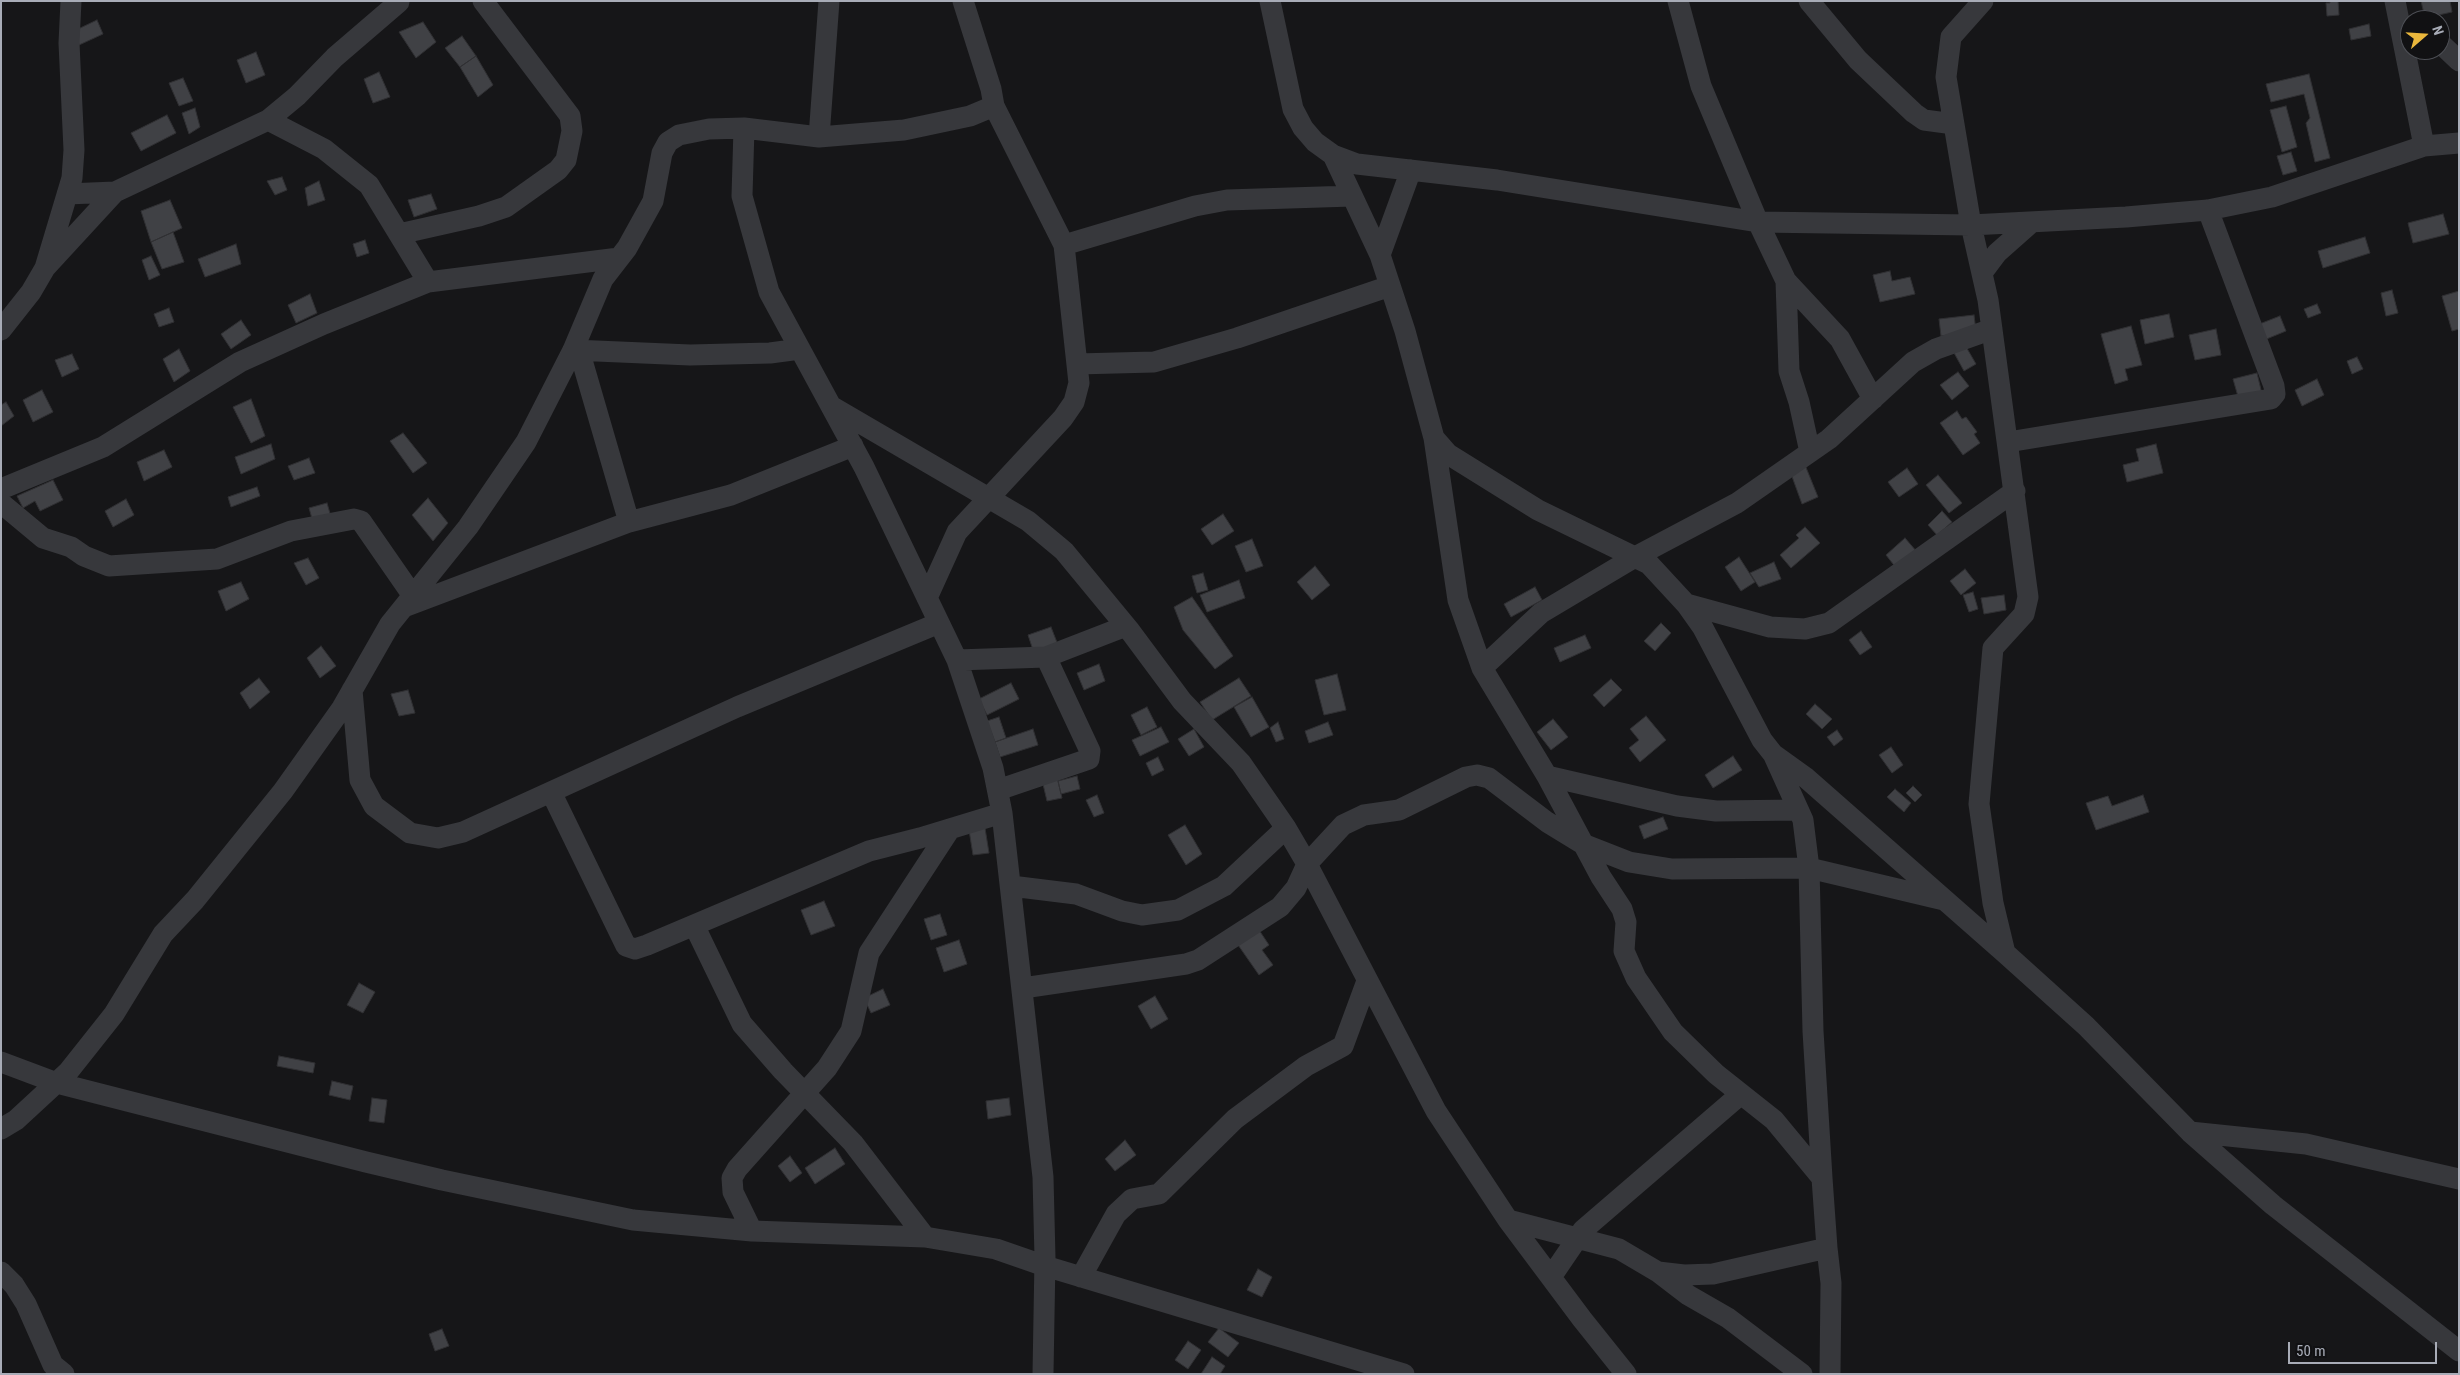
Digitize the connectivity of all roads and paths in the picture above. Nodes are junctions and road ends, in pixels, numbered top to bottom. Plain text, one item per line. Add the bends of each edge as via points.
1 (71, 1) edge
2 (483, 1) edge
3 (829, 1) edge
4 (964, 1) edge
5 (1270, 1) edge
6 (1678, 1) edge
7 (1809, 1) edge
8 (1982, 1) edge
9 (2396, 1) edge
10 (404, 2) edge
11 (2405, 10) edge
12 (994, 106) junction
13 (268, 120) junction
14 (1954, 124) junction
15 (744, 128) junction
16 (819, 137) junction
17 (2459, 143) edge
18 (2424, 146) junction
19 (1333, 155) junction
20 (1411, 170) junction
21 (115, 192) junction
22 (67, 194) junction
23 (1352, 196) junction
24 (2208, 210) junction
25 (1758, 222) junction
26 (2032, 222) junction
27 (1971, 225) junction
28 (399, 234) junction
29 (1064, 245) junction
30 (1380, 254) junction
31 (620, 258) junction
32 (45, 268) junction
33 (1982, 273) junction
34 (1786, 281) junction
35 (428, 282) junction
36 (1390, 286) junction
37 (1992, 328) junction
38 (1, 330) edge
39 (800, 349) junction
40 (576, 350) junction
41 (1077, 364) junction
42 (1873, 399) junction
43 (831, 406) junction
44 (1434, 438) junction
45 (2008, 442) junction
46 (853, 446) junction
47 (1810, 452) junction
48 (1, 490) edge
49 (2015, 491) junction
50 (989, 498) junction
51 (1, 503) edge
52 (629, 522) junction
53 (1635, 557) junction
54 (927, 598) junction
55 (408, 601) junction
56 (1686, 604) junction
57 (939, 623) junction
58 (1126, 626) junction
59 (1046, 657) junction
60 (957, 660) junction
61 (1482, 668) junction
62 (352, 690) junction
63 (1773, 754) junction
64 (1547, 776) junction
65 (998, 790) junction
66 (551, 792) junction
67 (1798, 810) junction
68 (1002, 813) junction
69 (1286, 828) junction
70 (950, 829) junction
71 (1583, 844) junction
72 (1307, 864) junction
73 (1809, 868) junction
74 (1011, 886) junction
75 (1948, 901) junction
76 (694, 925) junction
77 (2005, 953) junction
78 (1367, 981) junction
79 (1023, 988) junction
80 (1, 1062) edge
81 (57, 1083) junction
82 (806, 1093) junction
83 (1741, 1094) junction
84 (1, 1129) edge
85 (2190, 1132) junction
86 (1822, 1178) junction
87 (2459, 1179) edge
88 (1508, 1220) junction
89 (752, 1231) junction
90 (925, 1237) junction
91 (1576, 1238) junction
92 (1827, 1248) junction
93 (1045, 1266) junction
94 (1, 1272) edge
95 (1658, 1272) junction
96 (1081, 1277) junction
97 (1550, 1277) junction
98 (2459, 1351) edge
99 (64, 1374) edge
100 (1042, 1374) edge
101 (1404, 1374) edge
102 (1626, 1374) edge
103 (1802, 1374) edge
104 (1830, 1374) edge

1 - 22 street via 68,43 74,150
2 - 28 street via 570,116 572,131 566,160 558,170 506,207
3 - 16 street
4 - 12 street
5 - 19 street via 1293,109 1315,142
6 - 25 street via 1701,86
7 - 14 street via 1858,60 1914,113 1924,120
8 - 14 street via 1951,37 1946,77
9 - 11 street
9 - 18 street
10 - 13 street via 335,57
12 - 16 street via 970,116 904,130
12 - 29 street
13 - 21 street
13 - 28 street via 324,149 369,185
14 - 27 street
15 - 16 street
15 - 31 street via 679,135 668,142 662,153 653,201
15 - 39 street via 742,196 769,292
17 - 18 street
18 - 24 street via 2272,197
19 - 20 street via 1357,164
19 - 23 street
20 - 25 street via 1498,180
20 - 30 street
21 - 22 street
21 - 32 street
22 - 32 street
23 - 29 street via 1227,200 1203,204
23 - 30 street
24 - 26 street
24 - 45 street via 2274,386 2275,394 2271,399
25 - 27 street
25 - 34 street
26 - 27 street
26 - 33 street via 1997,253
27 - 33 street
28 - 35 street
29 - 41 street
30 - 36 street
31 - 35 street
31 - 40 street via 602,279
32 - 38 street
33 - 37 street
34 - 42 street via 1840,339
34 - 47 street via 1789,371
35 - 48 street via 240,362 103,447
36 - 41 street via 1237,338 1154,362
36 - 44 street
37 - 42 street via 1936,349 1913,362
37 - 45 street
39 - 40 street via 690,355
39 - 43 street
40 - 52 street
40 - 55 street via 526,442 468,527
41 - 50 street via 1079,383 1074,402
42 - 47 street
43 - 46 street
43 - 50 street
44 - 53 street via 1448,454 1538,510
44 - 61 street via 1458,600
45 - 49 street
46 - 52 street via 731,495
46 - 54 street
47 - 53 street via 1737,503
49 - 56 street via 1829,623 1805,629 1770,627
49 - 77 street via 2028,598 2024,614 1993,648 1980,804 1993,903
50 - 54 street via 957,532
50 - 58 street via 1028,521 1064,551
51 - 55 street via 43,538 71,547 108,566 217,559 291,531 361,520
52 - 55 street
53 - 56 street via 1649,564
53 - 61 street via 1541,612
54 - 57 street
55 - 62 street via 390,624
56 - 63 street via 1704,628 1762,740
57 - 60 street
57 - 66 street via 737,706
58 - 59 street
58 - 69 street via 1182,700 1241,763
59 - 60 street
59 - 65 street via 1090,751 1089,759
60 - 65 street via 977,715
61 - 64 street
62 - 66 street via 360,780 374,806 410,833 438,838 463,832
62 - 81 street via 282,791 195,900 163,934 114,1014
63 - 67 street
63 - 75 street via 1805,777
64 - 67 street via 1677,806 1716,810
64 - 71 street
65 - 68 street
66 - 76 street via 626,946 635,949 647,946
67 - 73 street via 1803,820
68 - 70 street
68 - 74 street
69 - 72 street
69 - 74 street via 1224,886 1178,910 1142,915 1076,894
70 - 76 street via 868,850
70 - 82 street via 869,953 851,1031
71 - 72 street via 1546,822 1489,778 1477,775 1466,777 1400,810 1364,815 1344,825
71 - 73 street via 1629,862 1672,868
71 - 83 street via 1625,916 1624,951 1636,978 1674,1032
72 - 78 street
72 - 79 street via 1296,888 1280,907 1198,960 1177,966
73 - 75 street
73 - 86 street via 1812,1030
74 - 79 street
75 - 77 street
76 - 82 street via 742,1024
77 - 85 street via 2086,1026
78 - 88 street via 1436,1111
78 - 96 street via 1343,1046 1306,1066 1235,1119 1159,1194 1132,1199 1116,1214
79 - 93 street via 1043,1177
80 - 81 street
81 - 84 street via 16,1120
81 - 89 street via 442,1180 633,1220
82 - 89 street via 732,1178 733,1192
82 - 90 street via 853,1143
83 - 86 street via 1774,1120
83 - 91 street
85 - 87 street via 2306,1144
85 - 98 street via 2273,1205
86 - 92 street
88 - 91 street
88 - 97 street
89 - 90 street
90 - 93 street via 996,1249
91 - 95 street via 1619,1249
91 - 97 street
92 - 95 street via 1712,1274
92 - 104 street via 1831,1283
93 - 96 street
93 - 100 street
94 - 99 street via 26,1304 53,1365
95 - 103 street via 1688,1295 1728,1318
96 - 101 street
97 - 102 street

